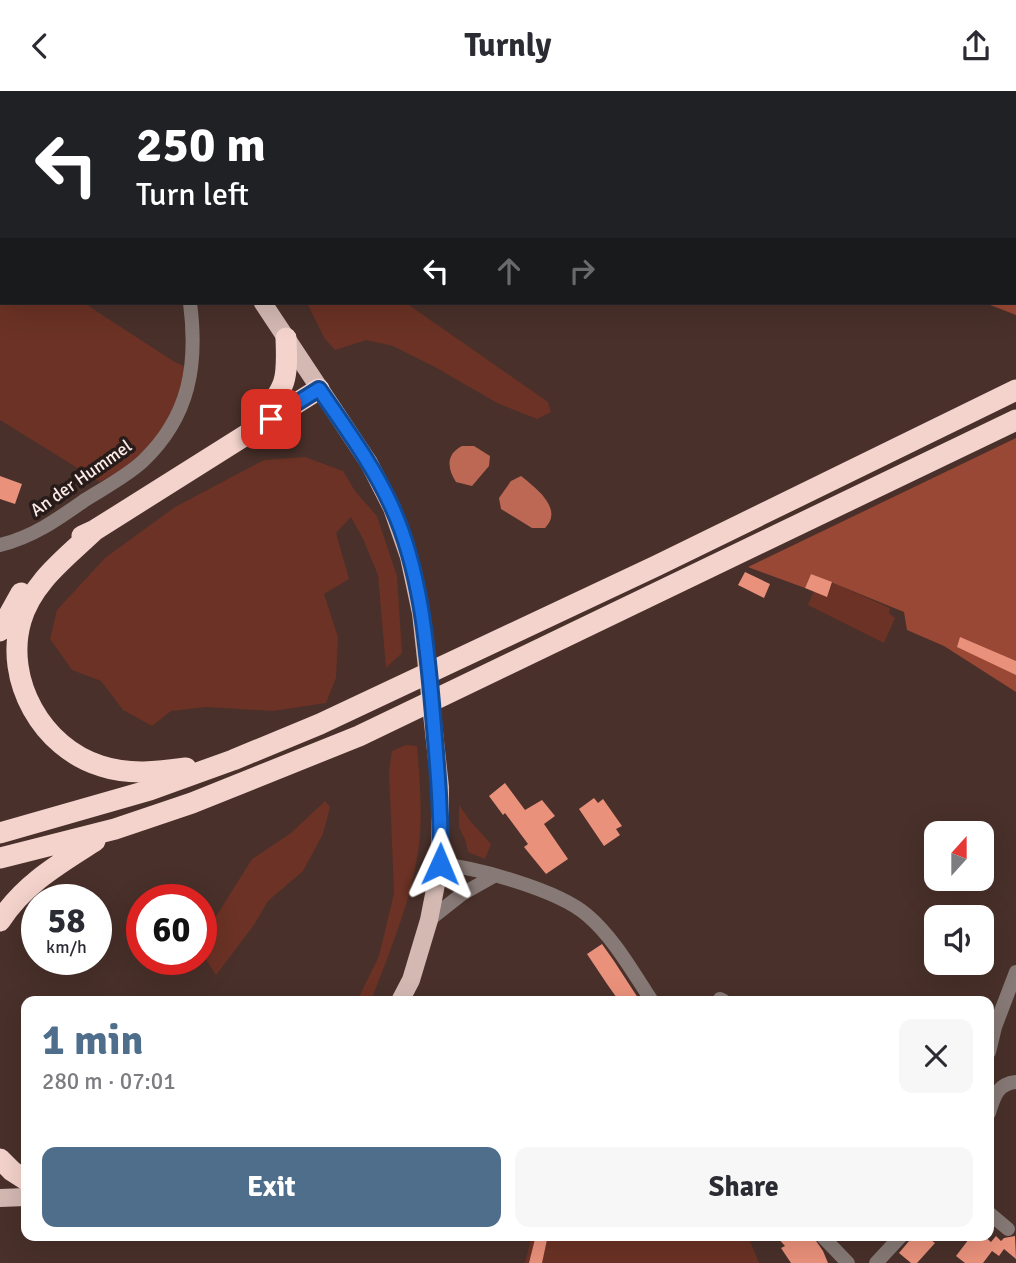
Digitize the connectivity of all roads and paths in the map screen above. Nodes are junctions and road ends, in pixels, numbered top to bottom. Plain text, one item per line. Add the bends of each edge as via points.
1 (190, 305) edge
2 (263, 305) edge
3 (286, 338) junction
4 (319, 389) junction
5 (1016, 390) edge
6 (1016, 420) edge
7 (251, 431) junction
8 (95, 530) junction
9 (0, 545) edge
10 (0, 631) edge
11 (233, 760) junction
12 (115, 828) junction
13 (0, 833) edge
14 (0, 858) edge
15 (440, 864) junction
16 (494, 876) junction
17 (429, 920) junction
18 (0, 921) edge
19 (1016, 972) edge
20 (403, 996) edge
21 (649, 996) edge
22 (994, 1031) edge
23 (1016, 1082) edge
24 (994, 1096) edge
25 (0, 1159) edge
26 (21, 1177) edge
27 (21, 1197) edge
28 (0, 1198) edge
29 (994, 1217) edge
30 (1009, 1229) dead end
31 (827, 1241) edge
32 (896, 1241) edge
33 (848, 1263) edge
34 (876, 1263) edge

1 - 9 street, An der Hummel via 193,371 163,438 142,461 84,501 38,531
2 - 3 main road
3 - 4 main road
3 - 7 highway via 282,390
4 - 7 highway
4 - 15 main road via 375,474 393,508 409,557 431,692 440,787
5 - 11 highway via 413,681
6 - 12 highway via 359,736
7 - 8 highway
8 - 10 highway via 54,554 25,588
8 - 11 highway via 47,577 21,621 20,674 35,714 72,753 99,766 152,771
11 - 13 highway via 150,790
12 - 14 highway
12 - 18 highway via 25,889
15 - 16 street
15 - 17 main road
16 - 17 street
16 - 21 street via 547,893 584,912
17 - 20 main road
19 - 22 street
23 - 24 street via 1008,1083
25 - 26 highway
27 - 28 main road
29 - 30 street
31 - 33 street
32 - 34 street

